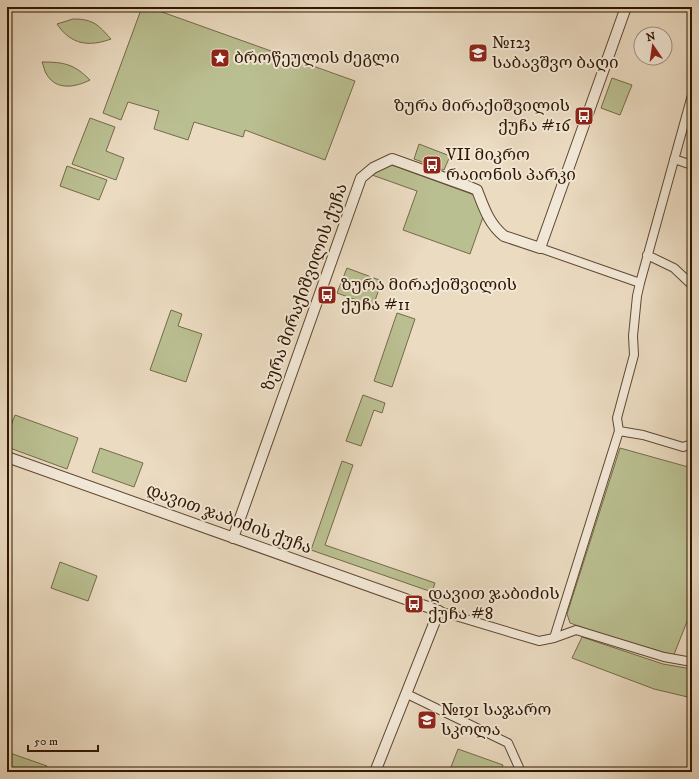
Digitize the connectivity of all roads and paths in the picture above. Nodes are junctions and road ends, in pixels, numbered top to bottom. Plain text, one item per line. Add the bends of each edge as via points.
1 (626, 7) edge
2 (692, 96) edge
3 (674, 159) junction
4 (692, 165) edge
5 (540, 248) junction
6 (647, 255) junction
7 (640, 283) junction
8 (692, 285) edge
9 (619, 431) junction
10 (692, 444) edge
11 (7, 457) edge
12 (233, 538) junction
13 (439, 611) junction
14 (554, 638) junction
15 (692, 662) edge
16 (407, 694) junction
17 (374, 772) edge
18 (521, 772) edge

1 - 5 street
2 - 3 street
3 - 4 street
3 - 6 street
5 - 7 street
5 - 12 street, ზურა მირაქიშვილის ქუჩა via 501,234 491,224 477,190 392,159 373,168 361,178
6 - 7 street
6 - 8 street via 674,268
7 - 9 street via 633,336 634,355 618,418
9 - 10 street via 683,447
9 - 14 street
11 - 12 street, დავით ჯაბიძის ქუჩა
12 - 13 street, დავით ჯაბიძის ქუჩა
13 - 14 street, დავით ჯაბიძის ქუჩა via 539,641
13 - 16 street
14 - 15 street, დავით ჯაბიძის ქუჩა via 576,630 664,657
16 - 17 street
16 - 18 street via 508,743

